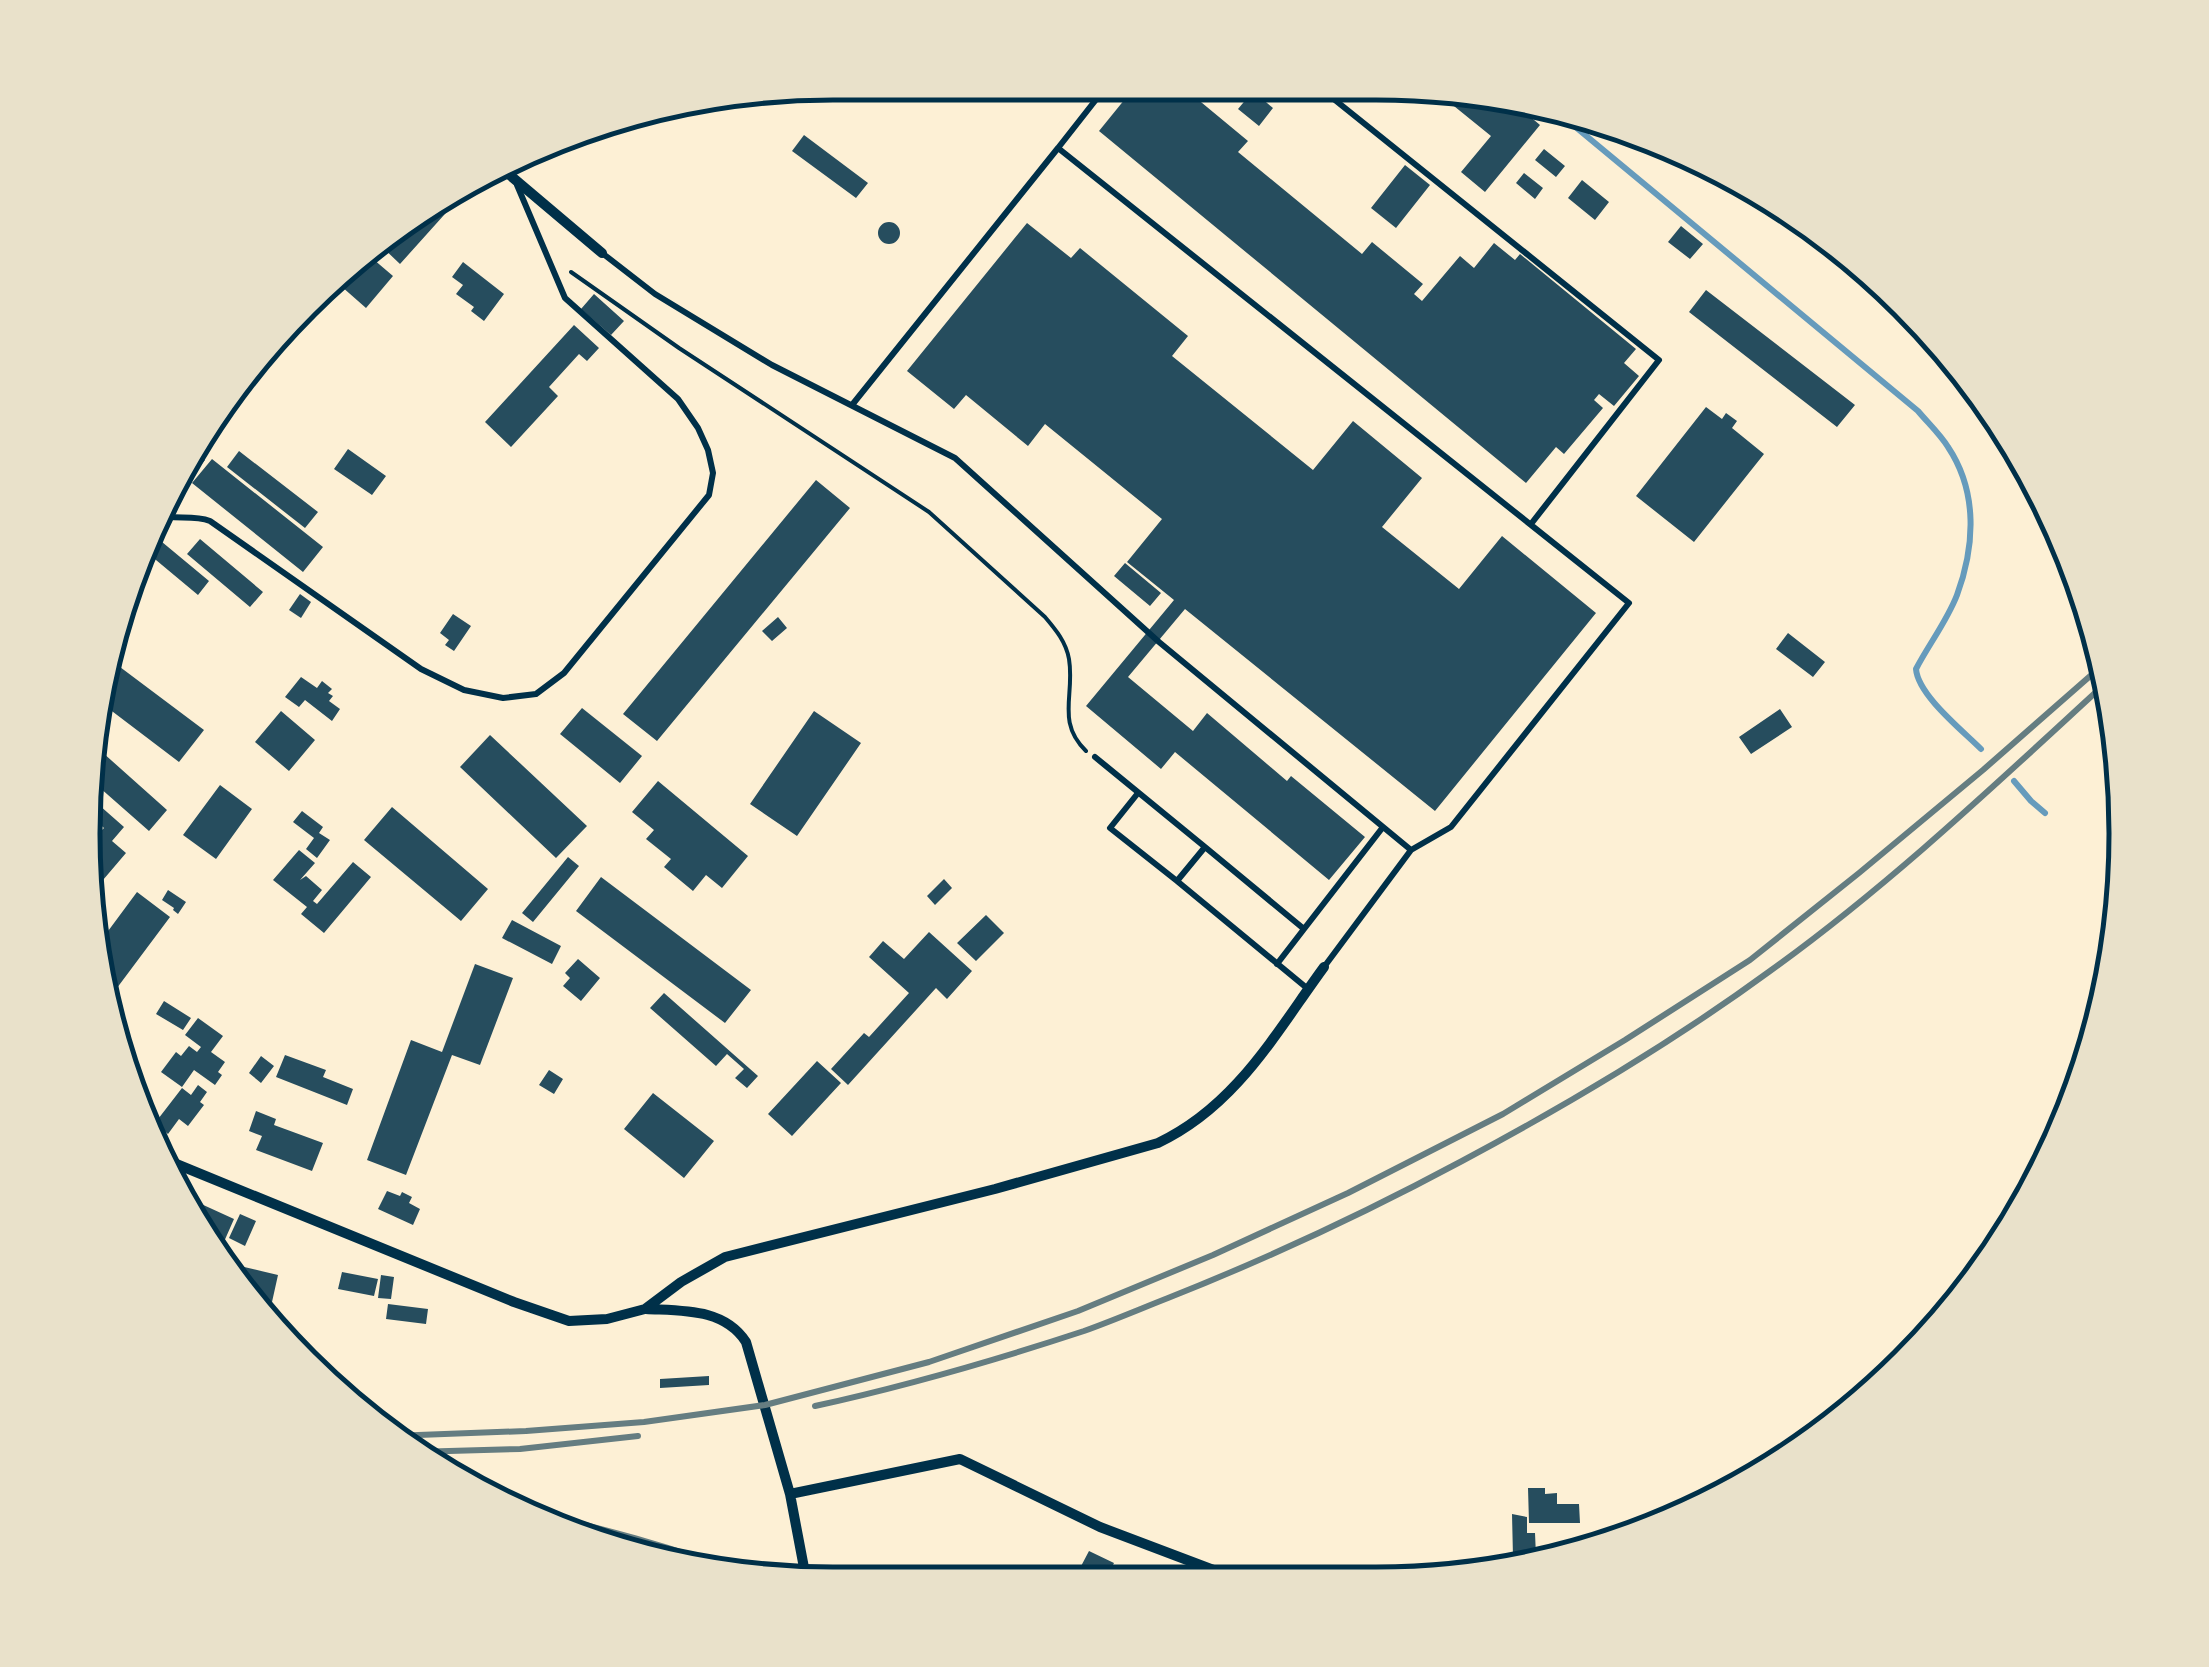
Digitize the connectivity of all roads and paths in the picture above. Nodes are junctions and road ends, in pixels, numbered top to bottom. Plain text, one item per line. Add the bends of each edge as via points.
1 (1096, 100) edge
2 (1334, 100) edge
3 (1058, 148) junction
4 (510, 176) edge
5 (514, 179) junction
6 (602, 253) joint
7 (569, 271) dead end
8 (852, 404) junction
9 (172, 518) edge
10 (1531, 524) junction
11 (1095, 757) joint
12 (1138, 793) junction
13 (1384, 827) junction
14 (1205, 847) junction
15 (1411, 850) junction
16 (1177, 881) junction
17 (1304, 929) junction
18 (1277, 964) junction
19 (1324, 967) joint
20 (1308, 989) junction
21 (181, 1167) edge
22 (645, 1309) junction
23 (790, 1494) junction
24 (804, 1566) edge
25 (1206, 1567) edge

1 - 3 lane
2 - 10 lane via 1658,360
3 - 8 lane
3 - 10 lane
4 - 5 street
5 - 6 street
5 - 9 lane via 564,298 678,399 698,428 714,474 709,495 564,673 536,694 503,698 464,690 421,668 210,522
6 - 8 lane via 755,355
7 - 11 path via 929,512 1045,617 1069,657 1069,728
8 - 13 lane via 955,458 1159,642
10 - 15 lane via 1629,603 1451,827
11 - 12 lane
12 - 14 lane
12 - 16 lane via 1110,828
13 - 15 lane
13 - 17 lane
14 - 16 lane
14 - 17 lane
15 - 19 lane
16 - 18 lane
17 - 18 lane
18 - 20 lane
19 - 20 street
20 - 22 street via 1242,1080 1183,1131 995,1189 725,1258
21 - 22 street via 569,1321
22 - 23 street via 716,1316 742,1336
23 - 24 street
23 - 25 street via 960,1458 1100,1527

